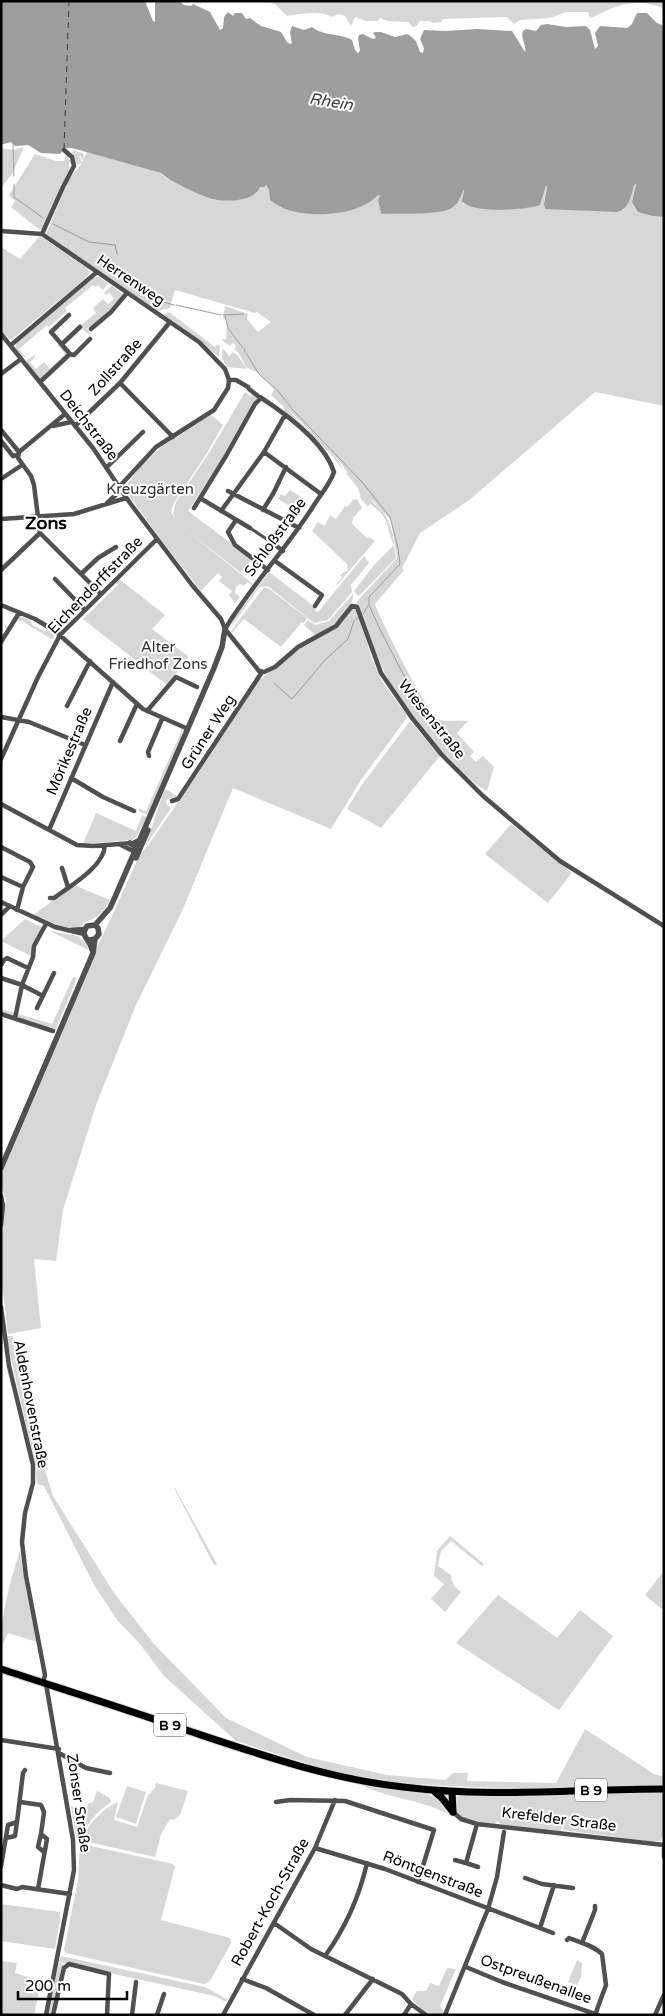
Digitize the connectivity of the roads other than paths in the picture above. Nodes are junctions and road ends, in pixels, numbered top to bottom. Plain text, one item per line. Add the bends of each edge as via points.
1 (64, 150) dead end
2 (1, 232) edge
3 (42, 234) junction
4 (97, 272) junction
5 (127, 293) junction
6 (69, 315) dead end
7 (170, 322) junction
8 (80, 327) dead end
9 (91, 328) dead end
10 (1, 334) edge
11 (90, 339) dead end
12 (62, 344) junction
13 (10, 345) junction
14 (70, 354) junction
15 (22, 359) junction
16 (1, 374) edge
17 (230, 380) junction
18 (40, 382) junction
19 (120, 383) junction
20 (260, 397) junction
21 (65, 414) junction
22 (285, 415) junction
23 (73, 424) junction
24 (51, 426) junction
25 (1, 430) edge
26 (143, 432) dead end
27 (173, 437) junction
28 (1, 441) edge
29 (264, 452) junction
30 (18, 453) junction
31 (22, 465) junction
32 (107, 468) junction
33 (286, 468) junction
34 (1, 479) edge
35 (120, 488) junction
36 (231, 492) junction
37 (321, 494) junction
38 (126, 498) junction
39 (200, 498) junction
40 (104, 505) junction
41 (194, 508) dead end
42 (263, 510) junction
43 (221, 511) junction
44 (38, 517) junction
45 (1, 519) edge
46 (236, 520) junction
47 (250, 528) joint
48 (299, 528) junction
49 (40, 532) junction
50 (158, 539) junction
51 (274, 544) joint
52 (116, 547) dead end
53 (283, 551) junction
54 (275, 561) junction
55 (1, 570) edge
56 (268, 570) junction
57 (81, 574) junction
58 (55, 579) dead end
59 (101, 594) junction
60 (1, 605) edge
61 (315, 606) dead end
62 (84, 610) junction
63 (19, 613) junction
64 (232, 615) junction
65 (221, 619) junction
66 (225, 629) junction
67 (60, 635) junction
68 (1, 642) edge
69 (90, 661) junction
70 (262, 672) junction
71 (113, 682) junction
72 (197, 687) dead end
73 (137, 704) junction
74 (68, 706) dead end
75 (147, 712) junction
76 (1, 717) edge
77 (162, 719) junction
78 (20, 720) junction
79 (188, 729) junction
80 (120, 741) dead end
81 (85, 745) junction
82 (149, 756) dead end
83 (1, 759) edge
84 (71, 778) junction
85 (163, 788) junction
86 (172, 801) dead end
87 (1, 804) edge
88 (134, 810) dead end
89 (49, 830) junction
90 (139, 840) junction
91 (130, 843) junction
92 (119, 844) junction
93 (105, 845) junction
94 (1, 847) edge
95 (137, 850) junction
96 (62, 868) dead end
97 (1, 876) edge
98 (23, 887) junction
99 (68, 887) junction
100 (50, 898) dead end
101 (1, 902) edge
102 (10, 906) junction
103 (17, 910) junction
104 (1, 915) edge
105 (46, 924) junction
106 (96, 926) junction
107 (664, 926) edge
108 (84, 932) junction
109 (92, 940) junction
110 (1, 965) edge
111 (28, 968) junction
112 (54, 973) dead end
113 (1, 978) edge
114 (22, 985) junction
115 (43, 996) junction
116 (37, 1008) dead end
117 (1, 1014) edge
118 (15, 1018) junction
119 (53, 1030) dead end
120 (27, 1107) junction
121 (1, 1159) edge
122 (1, 1168) edge
123 (1, 1196) edge
124 (1, 1224) edge
125 (1, 1308) edge
126 (1, 1669) edge
127 (45, 1683) junction
128 (1, 1740) edge
129 (59, 1751) junction
130 (25, 1770) dead end
131 (110, 1773) dead end
132 (664, 1789) edge
133 (433, 1791) junction
134 (450, 1791) junction
135 (335, 1800) junction
136 (20, 1802) junction
137 (276, 1802) dead end
138 (447, 1804) junction
139 (453, 1812) junction
140 (477, 1824) junction
141 (504, 1832) dead end
142 (664, 1846) edge
143 (315, 1848) junction
144 (664, 1858) edge
145 (455, 1860) dead end
146 (367, 1863) junction
147 (466, 1864) junction
148 (1, 1866) edge
149 (478, 1867) dead end
150 (525, 1878) dead end
151 (418, 1882) junction
152 (1, 1886) edge
153 (554, 1886) junction
154 (573, 1888) dead end
155 (38, 1889) junction
156 (70, 1894) junction
157 (595, 1906) dead end
158 (488, 1909) junction
159 (274, 1923) junction
160 (540, 1928) junction
161 (553, 1933) dead end
162 (567, 1940) dead end
163 (582, 1943) junction
164 (325, 1956) junction
165 (466, 1967) junction
166 (242, 1979) junction
167 (373, 1979) junction
168 (136, 1982) dead end
169 (164, 1994) dead end
170 (663, 1996) edge
171 (411, 2004) junction
172 (596, 2014) edge
173 (46, 2015) edge
174 (53, 2015) edge
175 (107, 2015) edge
176 (132, 2015) edge
177 (157, 2015) edge
178 (223, 2015) edge
179 (314, 2015) edge
180 (345, 2015) edge
181 (404, 2015) edge
182 (426, 2015) edge
183 (445, 2015) edge
184 (655, 2015) edge

1 - 3 street via 72,157 74,166
2 - 3 street
3 - 4 street, Herrenweg
4 - 5 street, Herrenweg
4 - 13 street
5 - 7 street, Herrenweg
5 - 9 street
6 - 12 street via 51,332
7 - 17 street, Herrenweg via 219,361
7 - 19 street, Zollstraße
8 - 12 street
10 - 13 street, Deichstraße
11 - 14 street via 74,355
12 - 14 street
13 - 15 street, Deichstraße
14 - 18 street
15 - 16 street
15 - 18 street, Deichstraße
17 - 20 street via 236,380
17 - 27 street via 214,410
18 - 21 street, Deichstraße
19 - 23 street, Zollstraße
19 - 27 street
20 - 22 street
20 - 39 street
21 - 23 street, Deichstraße
21 - 24 street
22 - 29 street
22 - 37 street, Schloßstraße via 328,456 334,472
23 - 24 street
23 - 32 street, Deichstraße
24 - 30 street
25 - 30 street
26 - 32 street
27 - 35 street via 153,450
28 - 30 street via 13,456
29 - 33 street
29 - 36 street
30 - 31 street
31 - 34 street
31 - 44 street via 34,485
32 - 35 street, Deichstraße
33 - 37 street
33 - 42 street
35 - 38 street, Deichstraße
35 - 40 street
36 - 42 street
36 - 43 street
37 - 48 street, Schloßstraße
38 - 40 street
38 - 50 street, Deichstraße
39 - 41 street
39 - 43 street
40 - 44 street via 74,514
42 - 48 street
43 - 46 street
44 - 45 street
44 - 49 street
46 - 47 street
46 - 56 street via 228,532 235,545
47 - 51 street
48 - 53 street, Schloßstraße
49 - 55 street
49 - 57 street
50 - 59 street, Eichendorffstraße
50 - 65 street, Deichstraße
51 - 53 street
52 - 57 street
53 - 54 street, Schloßstraße
54 - 56 street, Schloßstraße
54 - 61 street via 322,596
56 - 64 street, Schloßstraße
57 - 59 street
58 - 62 street
59 - 62 street, Eichendorffstraße
60 - 63 street
62 - 67 street, Eichendorffstraße
63 - 67 street via 45,624
63 - 68 street
64 - 65 street
64 - 66 street, Schloßstraße
65 - 66 street, Deichstraße
66 - 70 street
66 - 79 street via 219,655
67 - 69 street
67 - 78 street, Eichendorffstraße
69 - 71 street
69 - 74 street
70 - 86 street, Grüner Weg via 184,792 178,800
70 - 107 street, Wiesenstraße via 275,667 304,643 329,631 352,606 357,607 382,673 411,717 442,754 483,796 560,861
71 - 73 street
71 - 81 street, Mörikestraße
72 - 75 street via 176,677
73 - 75 street
73 - 80 street
75 - 77 street
76 - 78 street
77 - 79 street
77 - 82 street
78 - 81 street
78 - 83 street, Eichendorffstraße
79 - 85 street
81 - 84 street, Mörikestraße
84 - 88 street
84 - 89 street, Mörikestraße
85 - 90 street
85 - 95 street
87 - 89 street
89 - 93 street via 77,845
90 - 91 street
90 - 95 street
91 - 92 street
91 - 95 street
92 - 93 street
92 - 95 street
93 - 99 street via 99,862
94 - 98 street via 32,864
95 - 106 street via 112,904
95 - 106 street via 114,908
96 - 99 street
97 - 98 street
98 - 103 street
99 - 100 street
101 - 102 street
102 - 103 street
102 - 104 street
103 - 105 street
105 - 108 street
105 - 111 street via 34,946
106 - 108 street via 87,926
106 - 109 street via 99,934
108 - 109 street
109 - 120 street via 90,959
110 - 111 street via 7,958
111 - 114 street
112 - 115 street
113 - 114 street
114 - 115 street
114 - 118 street
115 - 116 street
117 - 118 street
118 - 119 street
120 - 121 street
120 - 122 street
123 - 124 street via 4,1205
125 - 127 street, Aldenhovenstraße via 10,1366 33,1465 33,1483 22,1542
126 - 127 main road, B 9
127 - 129 street, Zonser Straße
127 - 133 main road, B 9 via 313,1770
128 - 129 street
129 - 131 street via 86,1768
129 - 156 street, Zonser Straße via 73,1840 74,1870
130 - 136 street
132 - 134 main road, B 9
133 - 134 main road, B 9
133 - 138 main road
134 - 138 main road
134 - 139 main road
135 - 137 street
135 - 143 street, Robert-Koch-Straße
135 - 151 street via 434,1830
136 - 148 street via 14,1836 6,1838
136 - 155 street via 43,1808 41,1834 47,1839
138 - 139 main road
139 - 140 street, Krefelder Straße via 461,1819
140 - 142 street, Krefelder Straße
140 - 147 street
141 - 158 street
142 - 144 street
143 - 146 street, Röntgenstraße
143 - 159 street, Robert-Koch-Straße
145 - 147 street
146 - 151 street, Röntgenstraße
146 - 164 street via 350,1915
147 - 149 street
150 - 153 street
151 - 158 street, Röntgenstraße
152 - 155 street
153 - 154 street
153 - 160 street
155 - 156 street
156 - 173 street, Zonser Straße
157 - 163 street
158 - 160 street, Röntgenstraße
158 - 165 street
159 - 164 street
159 - 166 street, Robert-Koch-Straße
160 - 161 street, Röntgenstraße
162 - 163 street
163 - 172 street via 602,1954 606,1985
164 - 167 street
165 - 172 street, Ostpreußenallee
165 - 183 street
166 - 178 street, Robert-Koch-Straße
166 - 179 street via 266,1988
167 - 171 street via 402,1994
167 - 180 street
168 - 176 street
169 - 177 street
170 - 184 street
171 - 181 street
171 - 182 street
174 - 175 street via 64,1968 69,1964 109,1974

